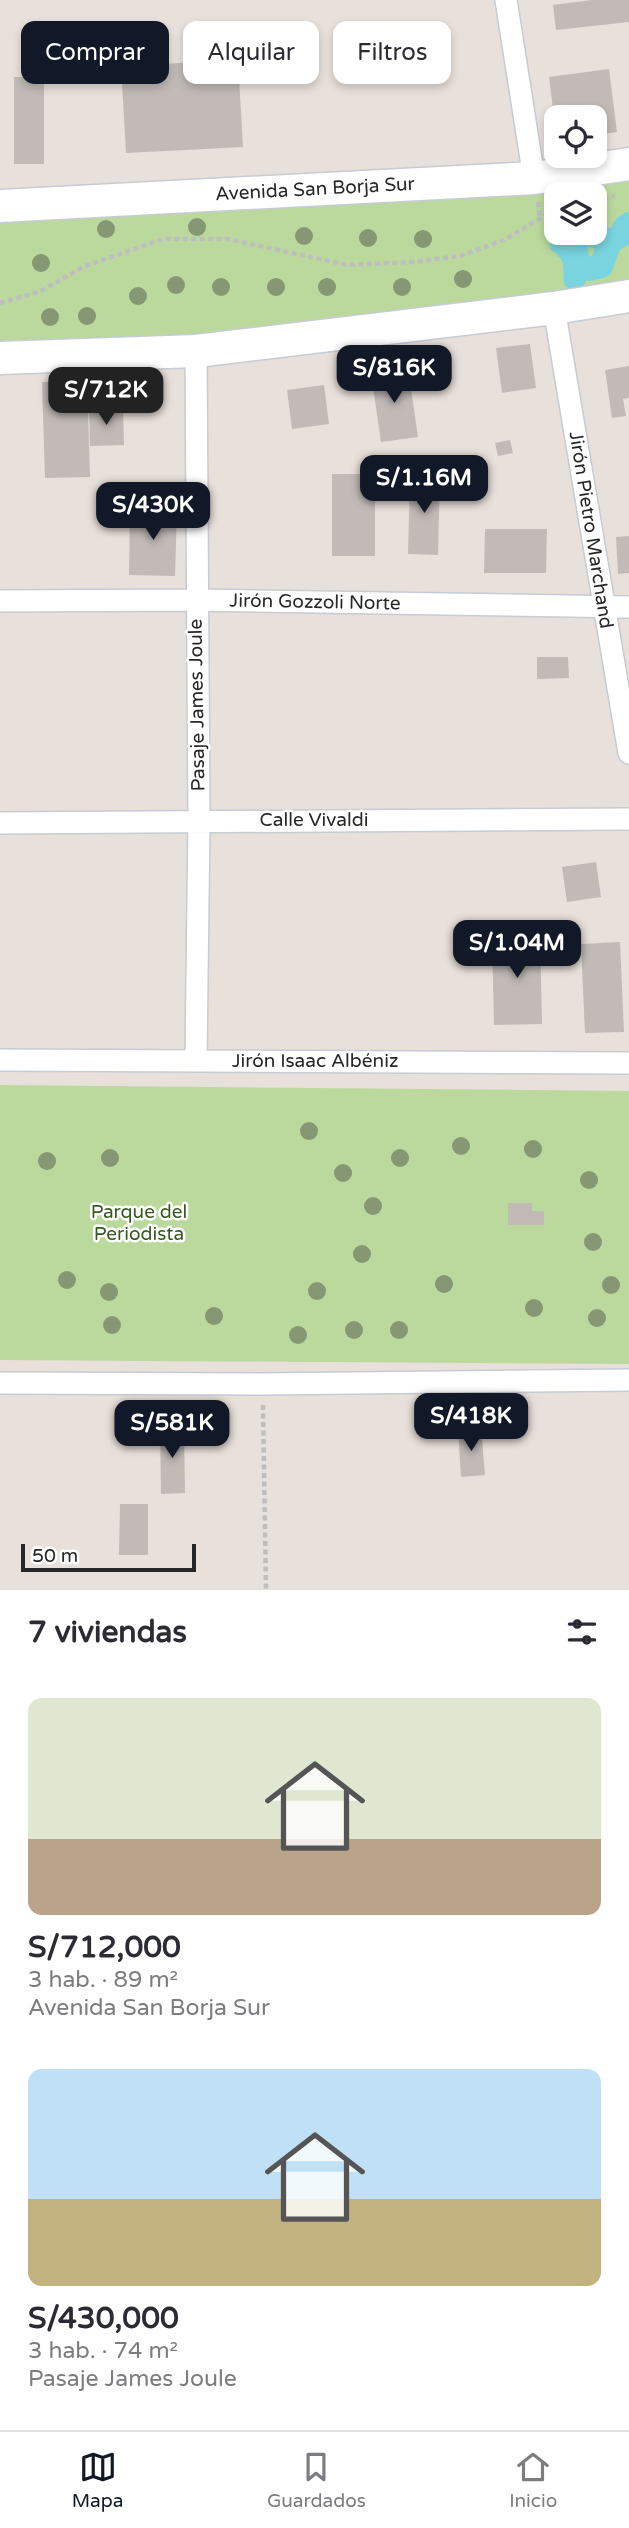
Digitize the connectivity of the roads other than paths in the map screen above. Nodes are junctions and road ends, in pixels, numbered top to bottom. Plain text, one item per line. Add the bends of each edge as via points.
1 (506, 0) edge
2 (629, 164) edge
3 (534, 178) junction
4 (0, 206) edge
5 (629, 296) edge
6 (554, 308) junction
7 (196, 351) junction
8 (0, 358) edge
9 (196, 600) junction
10 (0, 601) edge
11 (629, 607) edge
12 (603, 608) junction
13 (629, 753) edge
14 (629, 819) edge
15 (199, 821) junction
16 (0, 822) edge
17 (0, 1060) edge
18 (196, 1060) junction
19 (629, 1063) edge
20 (629, 1380) edge
21 (0, 1383) edge

1 - 3 street
2 - 3 main road, Avenida San Borja Sur
3 - 4 main road, Avenida San Borja Sur
5 - 6 main road
6 - 7 main road
6 - 12 street, Jirón Pietro Marchand
7 - 8 main road
7 - 9 street, Pasaje James Joule
9 - 10 street, Jirón Gozzoli Norte
9 - 12 street, Jirón Gozzoli Norte
9 - 15 street, Pasaje James Joule
11 - 12 street, Jirón Gozzoli Norte
12 - 13 street, Jirón Pietro Marchand
14 - 15 street, Calle Vivaldi
15 - 16 street, Calle Vivaldi
15 - 18 street, Pasaje James Joule
17 - 18 street, Jirón Isaac Albéniz
18 - 19 street, Jirón Isaac Albéniz
20 - 21 street

